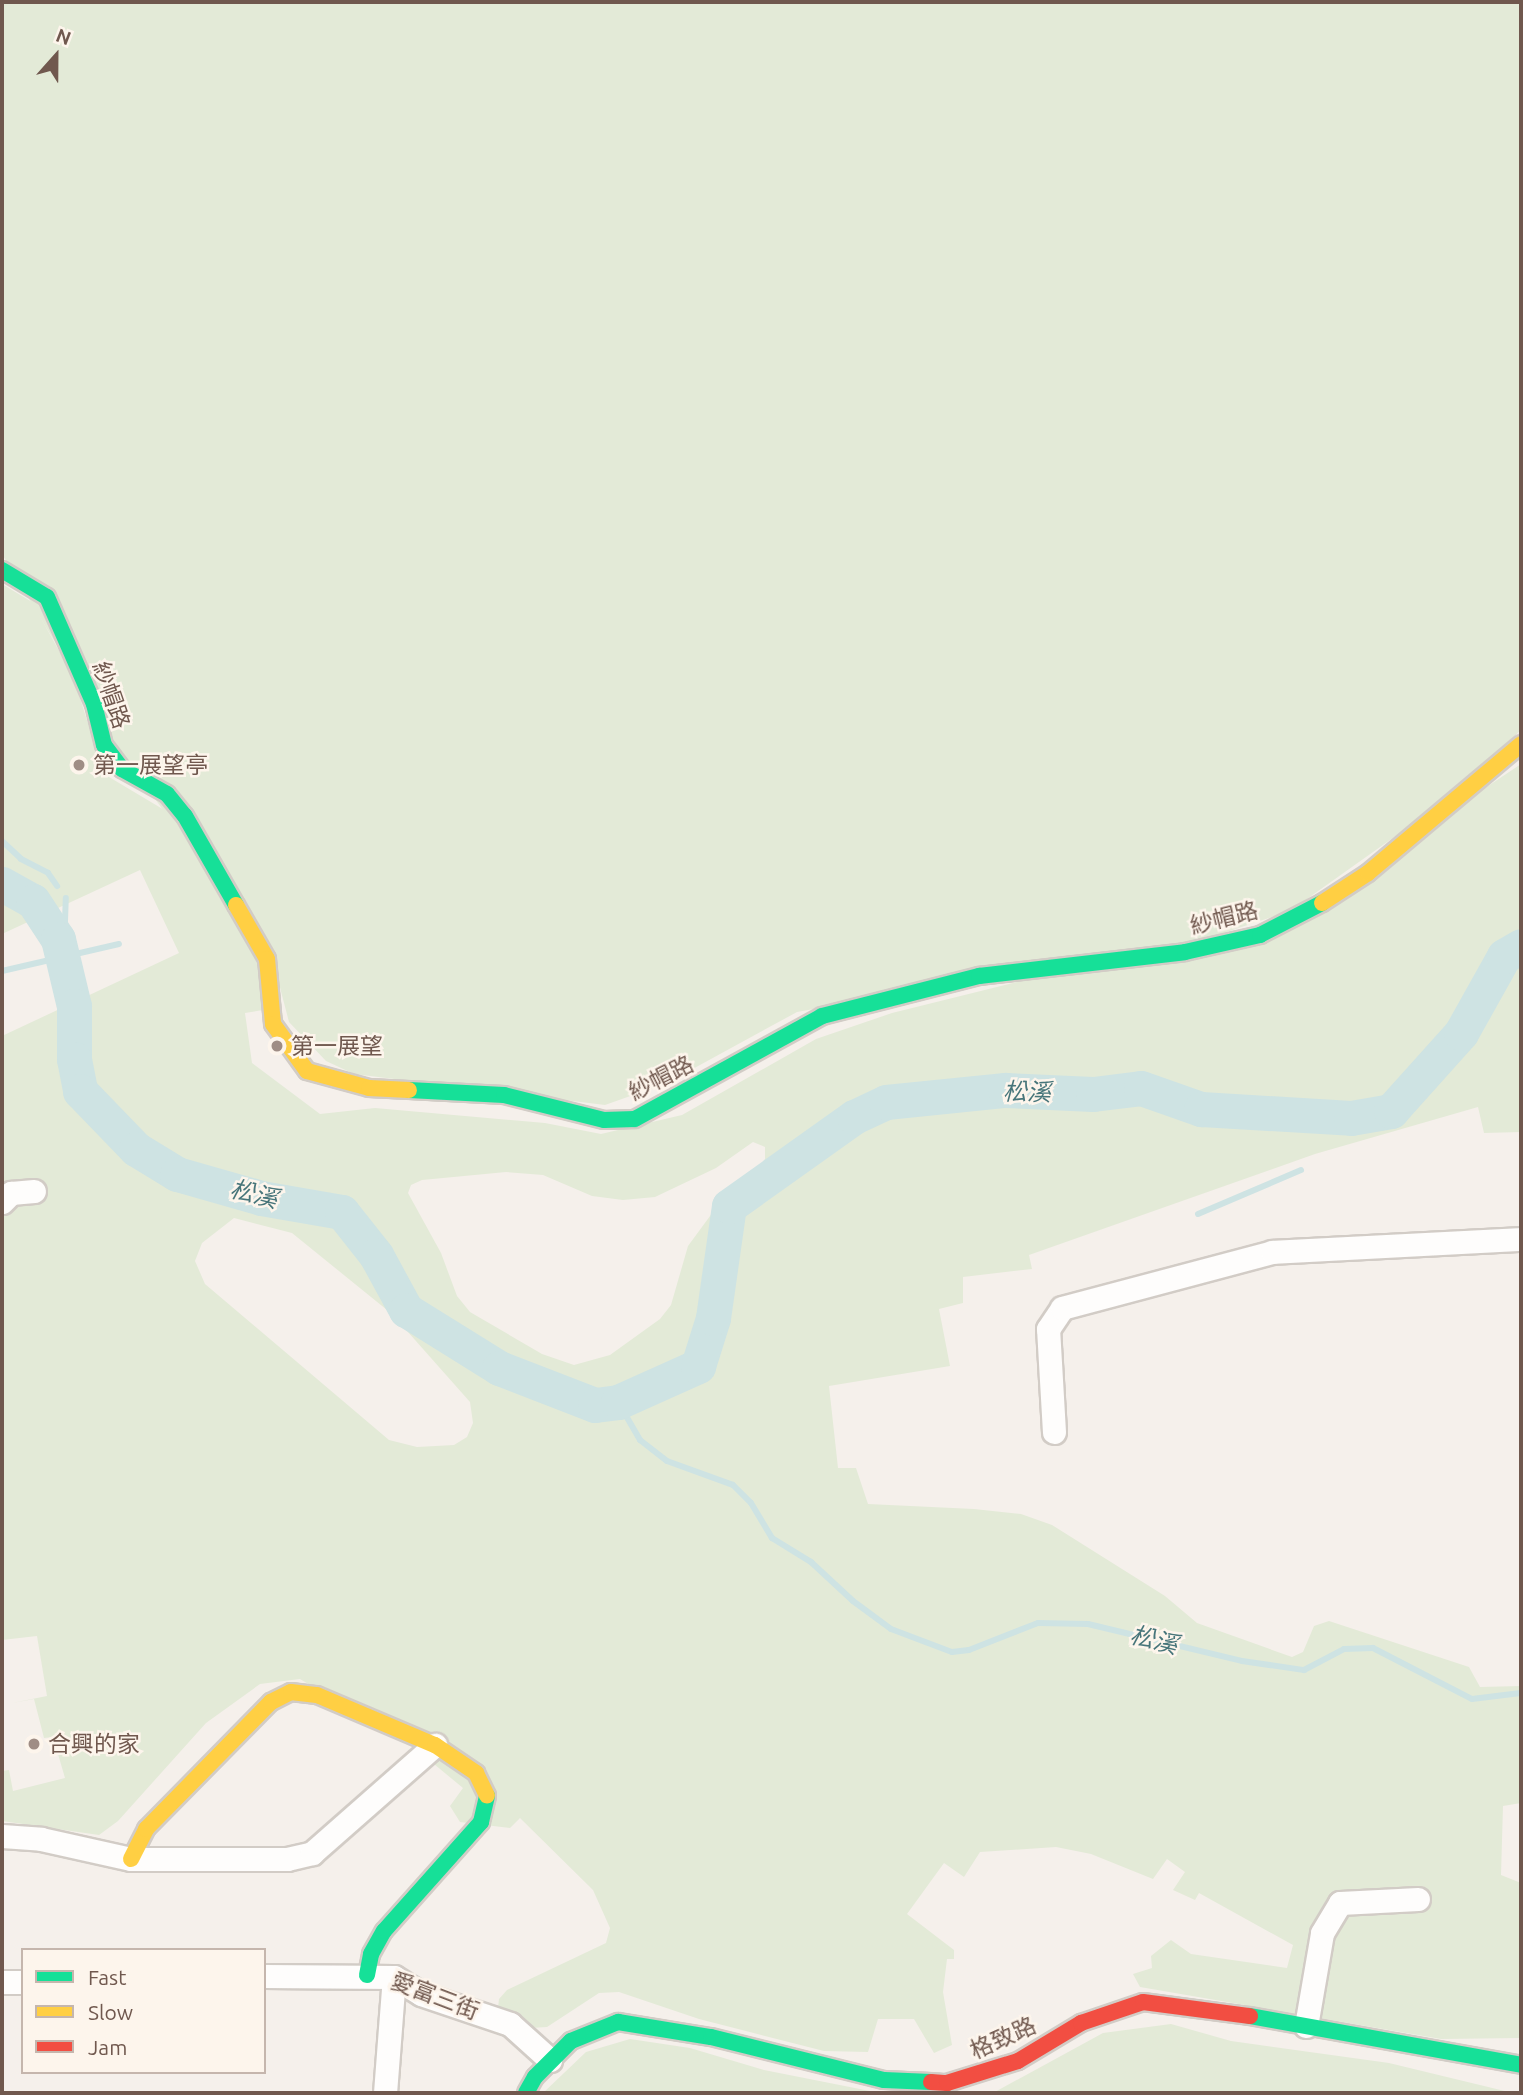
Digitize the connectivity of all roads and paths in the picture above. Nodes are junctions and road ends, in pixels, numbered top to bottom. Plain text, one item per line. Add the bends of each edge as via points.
1 (2, 569) edge
2 (1521, 744) edge
3 (34, 1191) dead end
4 (2, 1202) edge
5 (1521, 1239) edge
6 (1054, 1432) dead end
7 (435, 1745) junction
8 (2, 1836) edge
9 (131, 1859) junction
10 (1418, 1899) dead end
11 (367, 1975) junction
12 (266, 1976) edge
13 (394, 1977) junction
14 (2, 1982) edge
15 (21, 1982) edge
16 (1306, 2026) junction
17 (550, 2060) junction
18 (1521, 2064) edge
19 (385, 2093) edge
20 (526, 2093) edge

1 - 2 street, 紗帽路 via 47,597 94,704 104,745 122,769 167,793 185,816 267,959 273,1024 307,1071 369,1088 504,1095 604,1120 635,1119 666,1105 822,1016 979,976 1185,952 1260,935 1298,919 1368,873
3 - 4 street via 11,1193
5 - 6 street via 1272,1252 1062,1308 1048,1329
7 - 9 street via 312,1853 287,1859
7 - 9 street via 317,1695 291,1692 271,1702 146,1829
7 - 11 street via 476,1773 488,1798 481,1822 384,1931 371,1954
8 - 9 street via 41,1839
10 - 16 street via 1340,1903 1322,1933
11 - 12 street, 愛富三街
11 - 13 street, 愛富三街
13 - 17 street, 愛富三街 via 421,1994 510,2024
13 - 19 street
14 - 15 street
16 - 17 street, 格致路 via 1186,2004 1143,2002 1081,2023 1018,2061 947,2083 884,2080 711,2037 618,2022 593,2029
16 - 18 street, 格致路
17 - 20 street, 格致路

